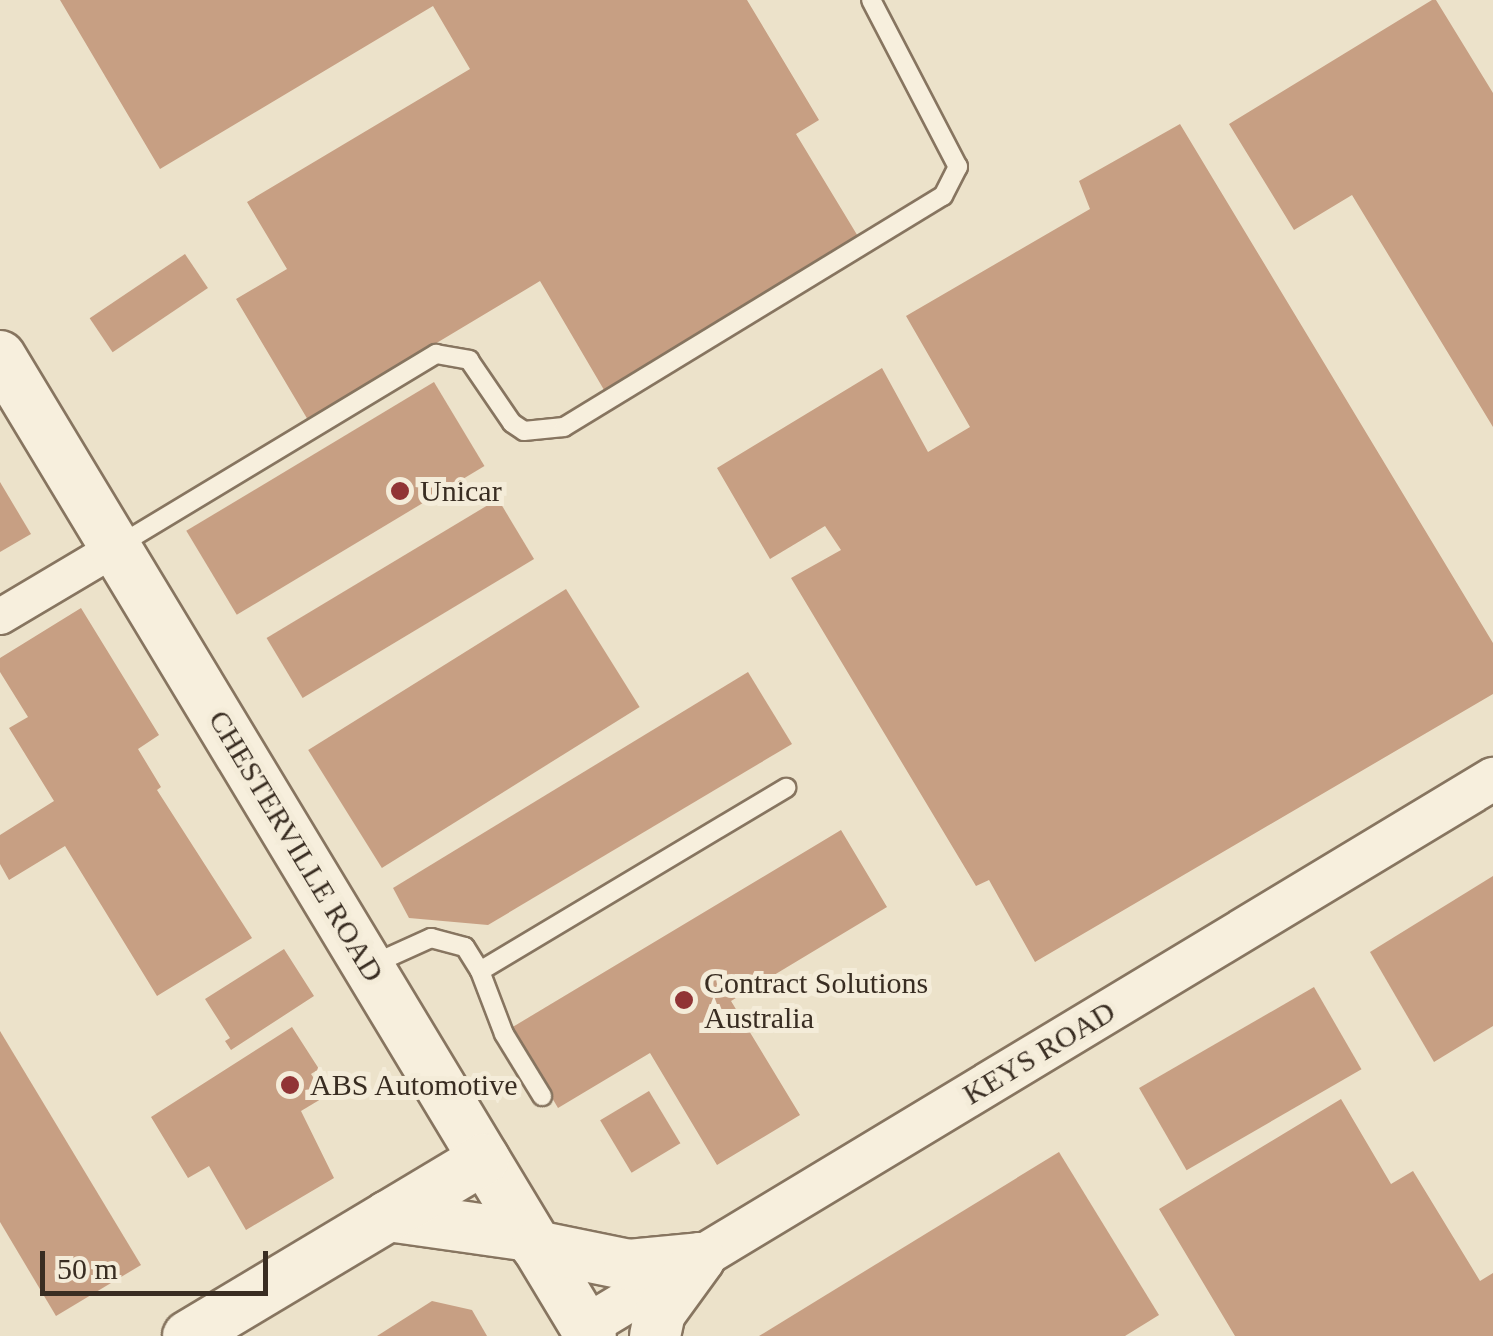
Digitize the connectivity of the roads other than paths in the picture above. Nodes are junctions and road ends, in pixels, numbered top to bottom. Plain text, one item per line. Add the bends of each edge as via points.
1 (872, 0) edge
2 (0, 356) edge
3 (116, 547) junction
4 (0, 616) edge
5 (1493, 779) edge
6 (786, 788) dead end
7 (368, 967) junction
8 (480, 971) junction
9 (542, 1096) dead end
10 (484, 1159) junction
11 (388, 1216) junction
12 (533, 1241) junction
13 (700, 1258) junction
14 (588, 1331) edge
15 (188, 1336) edge
16 (655, 1336) edge

1 - 3 lane via 958,167 943,196 564,426 524,431 512,424 470,360 436,354
2 - 3 main road, CHESTERVILLE ROAD
3 - 4 street
3 - 7 main road, CHESTERVILLE ROAD
5 - 13 street, KEYS ROAD
6 - 8 lane
7 - 8 lane via 431,938 464,947
7 - 10 main road, CHESTERVILLE ROAD
8 - 9 lane via 504,1034
10 - 11 main road
10 - 12 main road, CHESTERVILLE ROAD
11 - 12 main road
11 - 15 main road
12 - 13 main road via 629,1265
12 - 14 main road, CHESTERVILLE ROAD
13 - 14 street, KEYS ROAD
13 - 16 main road via 675,1288

